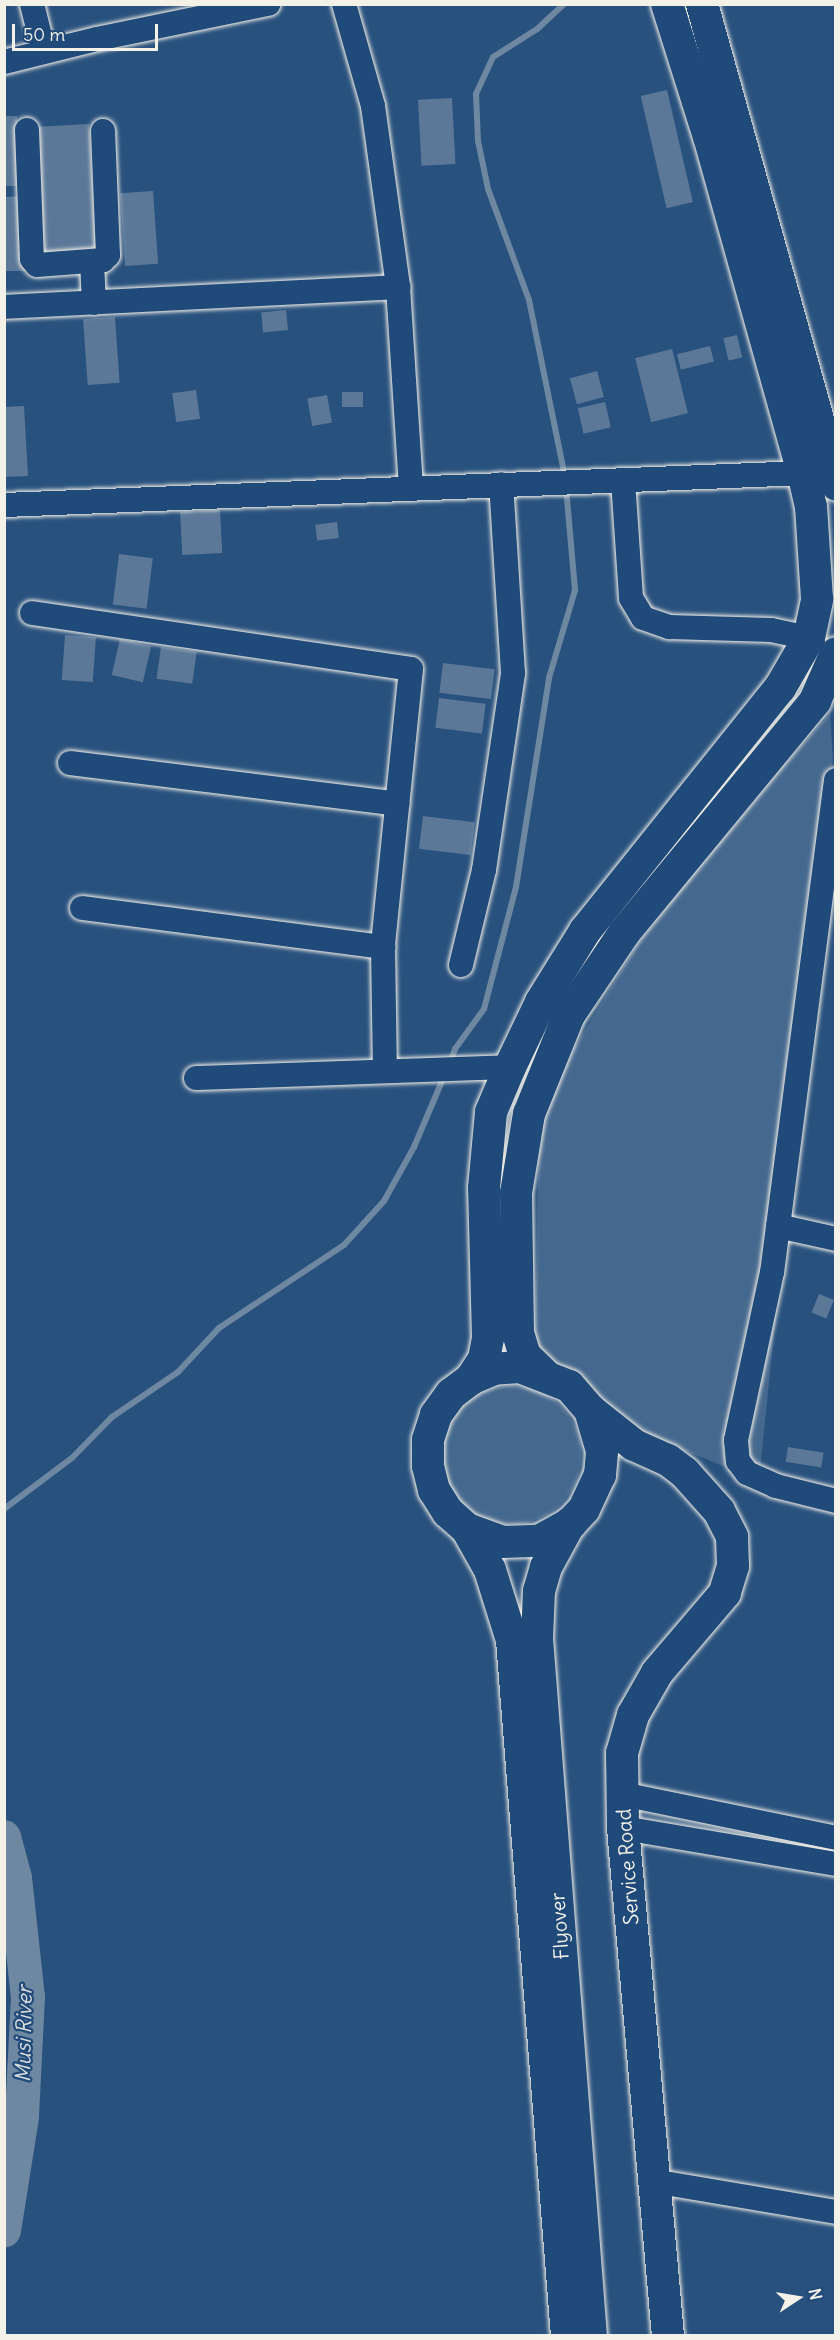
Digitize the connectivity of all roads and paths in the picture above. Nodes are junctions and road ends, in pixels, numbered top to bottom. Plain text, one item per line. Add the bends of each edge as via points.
1 (32, 4) edge
2 (268, 4) edge
3 (344, 4) edge
4 (667, 4) edge
5 (702, 4) edge
6 (44, 52) junction
7 (4, 62) edge
8 (27, 130) dead end
9 (103, 131) dead end
10 (92, 261) junction
11 (398, 287) junction
12 (769, 294) junction
13 (94, 303) junction
14 (4, 307) edge
15 (830, 437) edge
16 (803, 473) junction
17 (623, 480) junction
18 (501, 484) junction
19 (836, 484) edge
20 (411, 486) junction
21 (4, 505) edge
22 (32, 613) dead end
23 (809, 638) junction
24 (836, 654) edge
25 (70, 763) dead end
26 (836, 780) edge
27 (397, 804) junction
28 (82, 908) dead end
29 (383, 947) junction
30 (461, 964) dead end
31 (510, 1067) junction
32 (385, 1071) junction
33 (196, 1078) dead end
34 (778, 1226) junction
35 (836, 1239) edge
36 (545, 1375) junction
37 (471, 1379) junction
38 (590, 1410) junction
39 (668, 1460) junction
40 (600, 1474) junction
41 (836, 1501) edge
42 (571, 1523) junction
43 (467, 1529) junction
44 (525, 1639) junction
45 (622, 1794) junction
46 (623, 1828) junction
47 (836, 1838) edge
48 (836, 1864) edge
49 (653, 2181) junction
50 (836, 2212) edge
51 (669, 2334) edge
52 (567, 2336) edge
53 (591, 2336) edge

1 - 6 street
2 - 6 street
3 - 11 street via 372,106
4 - 12 main road
5 - 12 main road
6 - 7 street
8 - 10 street via 33,262
9 - 10 street via 108,250 106,258
10 - 13 street
11 - 13 street
11 - 20 street
12 - 15 main road
12 - 16 main road
13 - 14 street
15 - 19 main road
16 - 17 street
16 - 23 main road via 818,572
17 - 18 street
17 - 23 street via 631,598 643,618 669,627 771,630
18 - 20 street
18 - 30 street via 513,673 484,870
20 - 21 street
22 - 27 street via 411,669
23 - 31 main road via 780,688 585,931 541,1002
24 - 36 main road via 815,701 624,933 569,1015 529,1114 516,1193 518,1333 525,1356
25 - 27 street
26 - 34 street
27 - 29 street
28 - 29 street
29 - 32 street
31 - 32 street
31 - 37 main road via 491,1112 484,1188 488,1338 484,1359
32 - 33 street
34 - 35 street
34 - 41 street via 736,1440 740,1467 776,1486
36 - 37 main road via 520,1367 494,1369
36 - 38 main road via 569,1386
37 - 43 main road via 441,1408 428,1440 428,1466 434,1490 448,1512
38 - 39 main road, Service Road via 634,1445
38 - 40 main road via 602,1451
39 - 40 main road
39 - 45 main road, Service Road via 719,1511 732,1538 733,1566 725,1593 657,1673 633,1715 622,1753
40 - 42 main road via 584,1509
42 - 43 main road via 539,1541 502,1542
42 - 44 main road, Flyover via 546,1567
43 - 44 main road, Flyover
44 - 52 main road, Flyover
44 - 53 main road, Flyover
45 - 46 main road, Service Road
45 - 47 street
46 - 48 street
46 - 49 main road, Service Road
49 - 50 street
49 - 51 main road, Service Road

